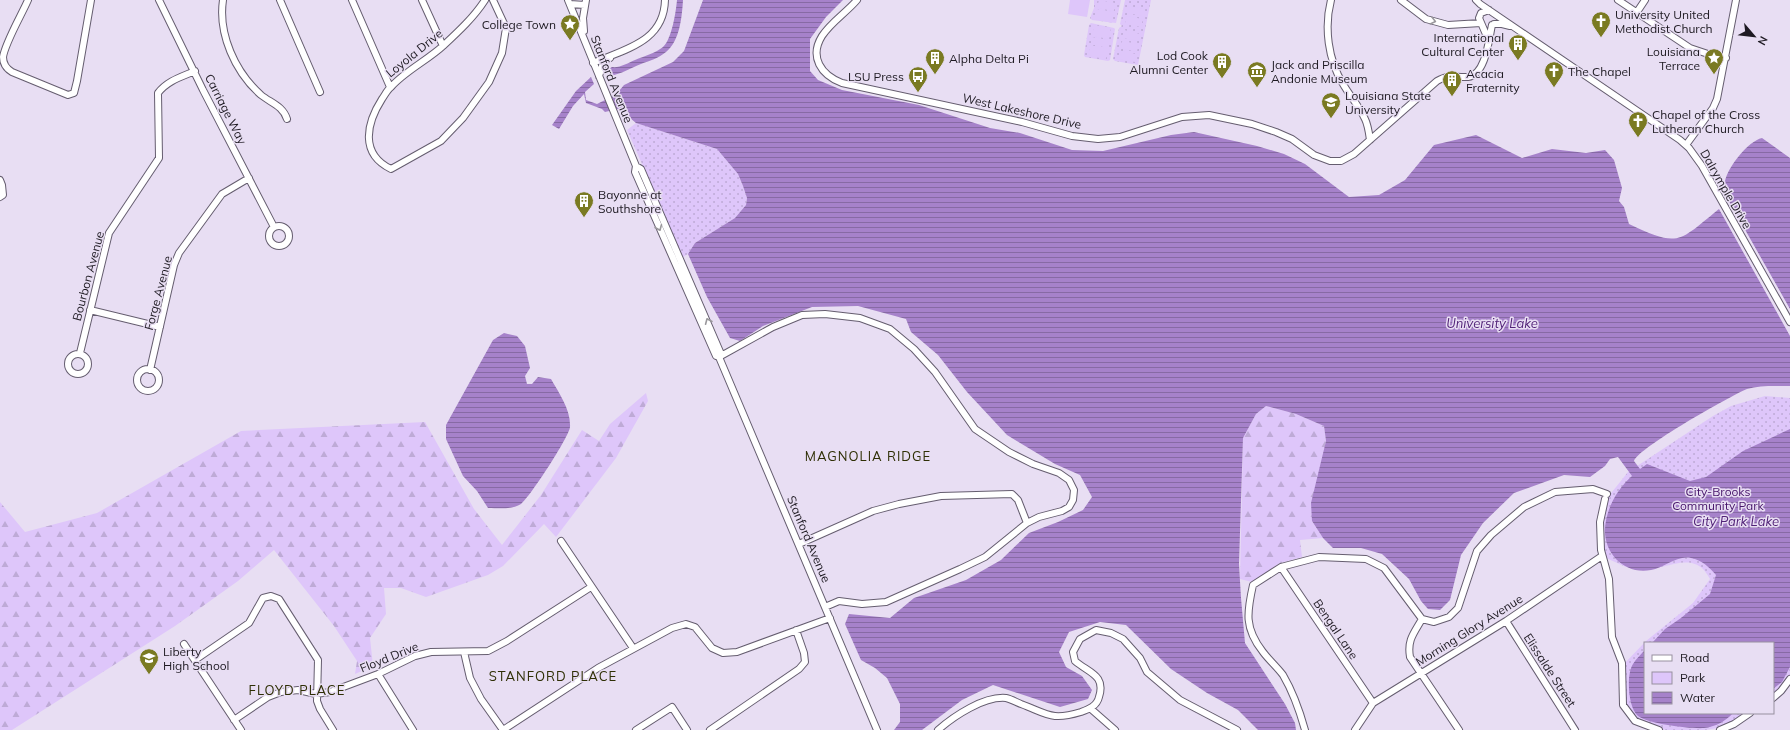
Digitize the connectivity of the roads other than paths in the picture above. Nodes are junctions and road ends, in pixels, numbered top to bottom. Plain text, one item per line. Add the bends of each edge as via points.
1 (28, 0) edge
2 (90, 0) edge
3 (159, 0) edge
4 (223, 0) edge
5 (280, 0) edge
6 (352, 0) edge
7 (422, 0) edge
8 (485, 0) edge
9 (493, 0) edge
10 (665, 0) edge
11 (857, 0) edge
12 (1331, 0) edge
13 (1401, 0) edge
14 (1618, 0) edge
15 (1644, 0) edge
16 (1736, 0) edge
17 (569, 2) edge
18 (1478, 2) edge
19 (585, 3) edge
20 (1489, 10) junction
21 (1636, 12) junction
22 (1481, 13) junction
23 (1495, 15) junction
24 (1482, 24) junction
25 (1493, 25) junction
26 (1514, 27) junction
27 (585, 39) junction
28 (443, 46) junction
29 (1489, 48) junction
30 (618, 52) junction
31 (1726, 58) junction
32 (593, 63) junction
33 (195, 71) junction
34 (599, 76) junction
35 (390, 87) junction
36 (320, 92) dead end
37 (288, 119) dead end
38 (1370, 140) junction
39 (1686, 144) junction
40 (249, 178) junction
41 (0, 180) edge
42 (1, 196) edge
43 (274, 227) dead end
44 (90, 310) junction
45 (1790, 322) edge
46 (160, 327) junction
47 (80, 353) dead end
48 (719, 357) junction
49 (150, 370) dead end
50 (1027, 523) junction
51 (561, 541) dead end
52 (799, 544) junction
53 (1602, 556) junction
54 (1281, 567) junction
55 (591, 586) junction
56 (825, 607) junction
57 (830, 618) junction
58 (1422, 619) junction
59 (1506, 621) junction
60 (796, 630) junction
61 (184, 644) dead end
62 (633, 648) junction
63 (464, 652) junction
64 (195, 660) junction
65 (1421, 672) junction
66 (378, 674) junction
67 (1790, 679) edge
68 (316, 694) junction
69 (1774, 697) edge
70 (1373, 703) junction
71 (1091, 708) junction
72 (1749, 714) edge
73 (234, 720) junction
74 (1734, 724) junction
75 (241, 730) edge
76 (334, 730) edge
77 (413, 730) edge
78 (503, 730) edge
79 (636, 730) edge
80 (687, 730) edge
81 (710, 730) edge
82 (877, 730) edge
83 (938, 730) edge
84 (1115, 730) edge
85 (1237, 730) edge
86 (1305, 730) edge
87 (1355, 730) edge
88 (1460, 730) edge
89 (1575, 730) edge
90 (1659, 730) edge
91 (1720, 730) edge
92 (1738, 730) edge

1 - 2 street via 3,58 6,68 68,95 74,93
3 - 33 street, Carriage Way
4 - 37 street via 222,22 232,56 244,77 268,101 283,109
5 - 36 street
6 - 35 street
7 - 28 street
8 - 28 street, Loyola Drive via 475,16
9 - 35 street, Loyola Drive via 506,28 502,53 488,82 463,118 440,141 391,169 382,165 371,152 368,131 374,112
10 - 30 street via 662,17 653,33 641,42
11 - 38 street, West Lakeshore Drive via 825,32 817,52 819,65 824,74 851,85 911,96 1072,136 1090,138 1120,137 1182,117 1200,115 1226,118 1268,129 1292,139 1330,161 1347,158
12 - 38 street via 1328,41 1342,83 1365,119
13 -> 24 street via 1426,20 1448,25
14 - 21 street
15 - 21 street
16 - 31 street
17 - 19 street
17 - 27 street, Stanford Avenue
18 - 20 street
18 - 22 street
19 - 27 street
20 - 22 street
20 - 23 street
21 - 31 street via 1690,48
22 - 24 street via 1479,18
23 - 25 street
23 - 26 street, Dalrymple Drive
24 - 25 street
24 - 29 street
25 - 26 street, Dalrymple Drive
25 - 29 street, West Lakeshore Drive
26 - 39 street, Dalrymple Drive
27 - 32 street, Stanford Avenue
28 - 35 street, Loyola Drive
29 - 38 street, West Lakeshore Drive via 1473,74 1469,77 1445,77 1437,81
30 - 32 street
30 - 34 street via 603,63
31 - 39 street via 1716,102
32 - 34 street, Stanford Avenue
33 - 40 street, Carriage Way
33 - 44 street, Bourbon Avenue via 172,80 158,93 159,158 109,233
34 - 48 street, Stanford Avenue via 636,166 635,172 716,356
39 - 45 street, Dalrymple Drive via 1702,166
40 - 43 street, Carriage Way
40 - 46 street, Forge Avenue via 222,194 179,253
41 - 42 street
44 - 46 street
44 - 47 street, Bourbon Avenue
46 - 49 street, Forge Avenue
48 - 50 street via 773,327 802,315 825,314 860,318 890,329 914,349 935,372 975,429 1009,452 1059,473 1069,480 1074,490 1069,507
48 - 52 street, Stanford Avenue
50 - 52 street via 1018,500 1012,494 941,496 873,511
50 - 56 street via 985,557 886,602 862,604 838,601
51 - 55 street
52 - 56 street, Stanford Avenue
53 - 58 street via 1600,522 1606,496 1593,489 1555,492 1524,507 1491,535 1477,551 1458,608 1449,617 1434,622
53 - 59 street, Morning Glory Avenue
53 - 90 street via 1609,580 1612,637 1622,662 1623,705 1635,720
54 - 58 street via 1319,557 1366,559 1384,568
54 - 70 street, Bengal Lane
54 - 86 street via 1253,585 1247,611 1249,628 1262,650 1283,675
55 - 62 street
55 - 63 street, Floyd Drive via 508,642 488,651
56 - 57 street, Stanford Avenue
57 - 60 street
57 - 82 street, Stanford Avenue
58 - 65 street via 1408,647 1410,657
59 - 65 street, Morning Glory Avenue
59 - 89 street, Elissalde Street
60 - 62 street via 737,652 723,653 712,648 695,627 686,624 672,628
60 - 81 street via 805,662 799,669
61 - 64 street
62 - 78 street
63 - 66 street, Floyd Drive via 431,652 415,656
63 - 78 street via 470,678
64 - 68 street via 249,623 263,598 271,596 279,599 318,660
64 - 73 street
65 - 70 street, Morning Glory Avenue
65 - 88 street
66 - 68 street, Floyd Drive via 330,692
66 - 77 street
67 - 69 street
68 - 73 street, Floyd Drive via 298,690 281,692 268,697
68 - 76 street via 320,709
70 - 87 street, Morning Glory Avenue
71 - 83 street via 1064,717 1048,716 1006,698 987,701 968,709
71 - 84 street
71 - 85 street via 1098,700 1102,689 1101,681 1075,661 1073,652 1080,639 1096,630 1123,639 1140,658 1147,672 1180,700
72 - 74 street
73 - 75 street
74 - 91 street
74 - 92 street
79 - 80 street via 672,707

